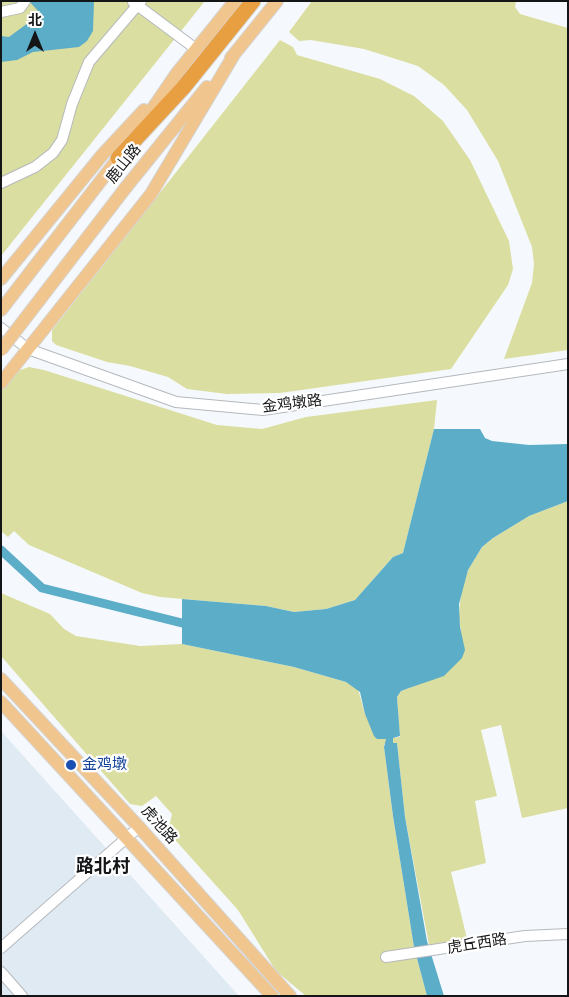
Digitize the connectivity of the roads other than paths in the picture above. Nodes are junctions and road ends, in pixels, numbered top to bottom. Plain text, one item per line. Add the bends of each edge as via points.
1 (25, 1) edge
2 (235, 1) edge
3 (253, 1) edge
4 (277, 1) edge
5 (137, 2) edge
6 (1, 12) edge
7 (196, 49) junction
8 (235, 53) junction
9 (178, 73) junction
10 (118, 158) junction
11 (1, 183) edge
12 (1, 279) edge
13 (1, 310) edge
14 (1, 328) edge
15 (28, 349) junction
16 (1, 350) edge
17 (568, 364) edge
18 (1, 383) edge
19 (1, 679) edge
20 (1, 702) edge
21 (139, 827) junction
22 (126, 838) junction
23 (568, 934) edge
24 (1, 948) edge
25 (386, 957) dead end
26 (1, 972) edge
27 (22, 996) edge
28 (272, 996) edge
29 (290, 996) edge

1 - 6 street via 20,8
2 - 7 main road, 鹿山路
3 - 10 highway via 184,88
4 - 8 main road, 鹿山路
5 - 7 street
5 - 11 street via 89,62 62,140 53,153 35,167
7 - 9 main road, 鹿山路
8 - 15 main road via 151,194
8 - 16 main road, 鹿山路, bridge via 127,186
9 - 10 main road, 鹿山路
9 - 12 main road via 103,154
10 - 13 main road, 鹿山路
14 - 15 street, 金鸡墩路
15 - 17 street, 金鸡墩路 via 176,402 263,410
15 - 18 main road
19 - 21 main road, 虎池路
20 - 22 main road
21 - 22 street
21 - 29 main road, 虎池路
22 - 24 street
22 - 28 main road
23 - 25 street, 虎丘西路 via 525,936
26 - 27 street

